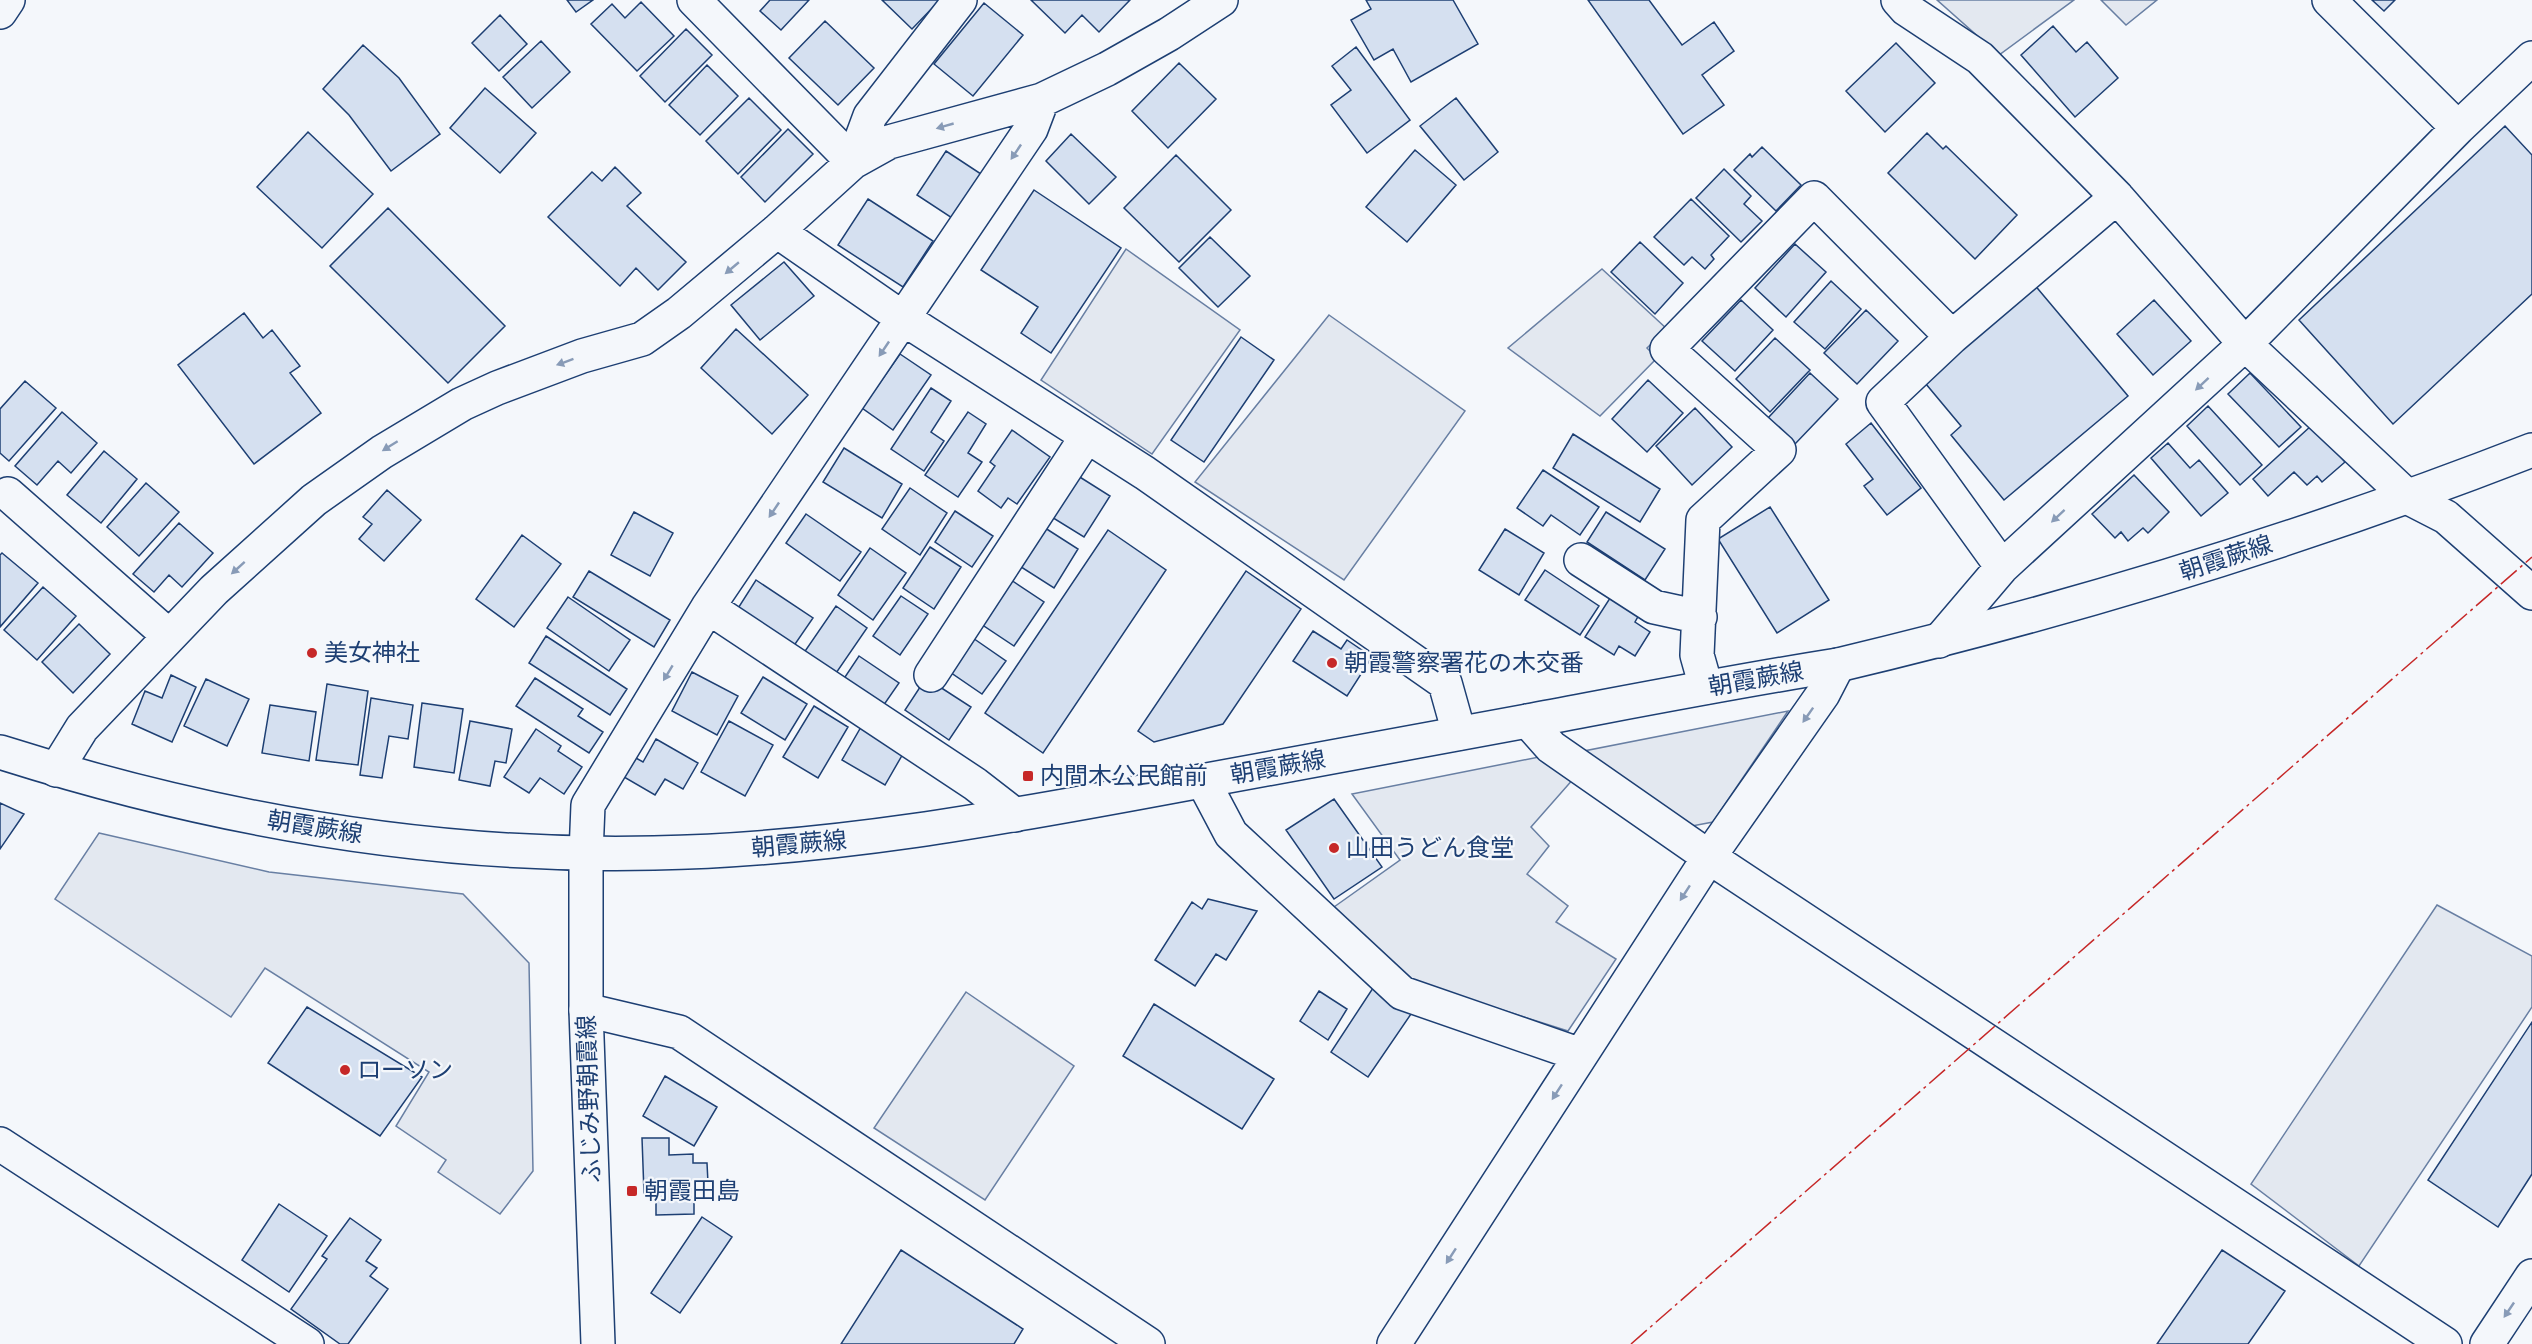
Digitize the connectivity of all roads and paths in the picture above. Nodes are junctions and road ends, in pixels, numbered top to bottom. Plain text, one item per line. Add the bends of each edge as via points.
1 (8, 0) edge
2 (694, 0) edge
3 (960, 0) edge
4 (1221, 0) edge
5 (1898, 0) edge
6 (2329, 0) edge
7 (0, 12) edge
8 (2532, 58) edge
9 (1042, 100) junction
10 (2458, 128) junction
11 (853, 162) junction
12 (2117, 197) junction
13 (777, 231) junction
14 (904, 319) junction
15 (1952, 337) junction
16 (2245, 344) junction
17 (1087, 436) junction
18 (2532, 450) edge
19 (8, 494) dead end
20 (2409, 498) junction
21 (1581, 560) dead end
22 (2002, 567) junction
23 (2532, 593) edge
24 (708, 607) junction
25 (1700, 617) junction
26 (169, 636) junction
27 (1939, 641) junction
28 (1838, 665) junction
29 (931, 675) dead end
30 (1706, 687) junction
31 (1528, 721) junction
32 (1459, 733) junction
33 (0, 752) edge
34 (56, 770) junction
35 (1203, 781) junction
36 (1015, 815) junction
37 (586, 854) junction
38 (1709, 857) junction
39 (586, 1010) junction
40 (1581, 1055) junction
41 (0, 1143) edge
42 (2532, 1276) edge
43 (307, 1344) edge
44 (598, 1344) edge
45 (1148, 1344) edge
46 (1394, 1344) edge
47 (2445, 1344) edge
48 (2487, 1344) edge

1 - 7 street
2 - 11 street
3 - 11 street via 870,116
4 - 9 street via 1128,58
5 - 12 street via 1980,57
6 - 10 street
8 - 10 street
9 -> 11 street via 889,142
9 -> 14 street, ふじみ野朝霞線 via 1031,129
10 - 16 street
11 - 13 street
12 - 15 street
12 - 16 street
13 - 14 street
13 -> 26 street via 642,339 582,356 497,388 462,404 382,452 314,500
14 - 17 street
14 -> 24 street, ふじみ野朝霞線
15 - 22 street via 1883,402
15 - 25 street via 1814,198 1667,349 1779,450 1702,520
16 - 20 street
16 -> 22 street
17 - 29 street
17 - 32 street via 1445,683
18 - 20 street, 朝霞蕨線
19 - 26 street
20 - 23 street via 2446,517
20 - 27 street, 朝霞蕨線 via 2188,571
21 - 25 street via 1654,607
22 - 27 street
24 - 36 street via 975,784
24 -> 37 street, ふじみ野朝霞線 via 588,805
25 - 30 street via 1697,655
26 - 34 street via 82,728
27 - 28 street, 朝霞蕨線
28 - 30 street, 朝霞蕨線
28 -> 38 street via 1823,694
30 - 31 street, 朝霞蕨線
31 - 32 street, 朝霞蕨線
31 - 38 street via 1551,747
32 - 35 street, 朝霞蕨線
33 - 34 street, 朝霞蕨線
34 - 37 street, 朝霞蕨線 via 280,824 476,849
35 - 36 street, 朝霞蕨線
35 - 40 street via 1231,834 1402,993
36 - 37 street, 朝霞蕨線 via 904,833 767,848
37 - 39 street, ふじみ野朝霞線
38 -> 40 street
38 - 47 street
39 - 44 street, ふじみ野朝霞線
39 - 45 street via 679,1032
40 -> 46 street
41 - 43 street
42 -> 48 street

